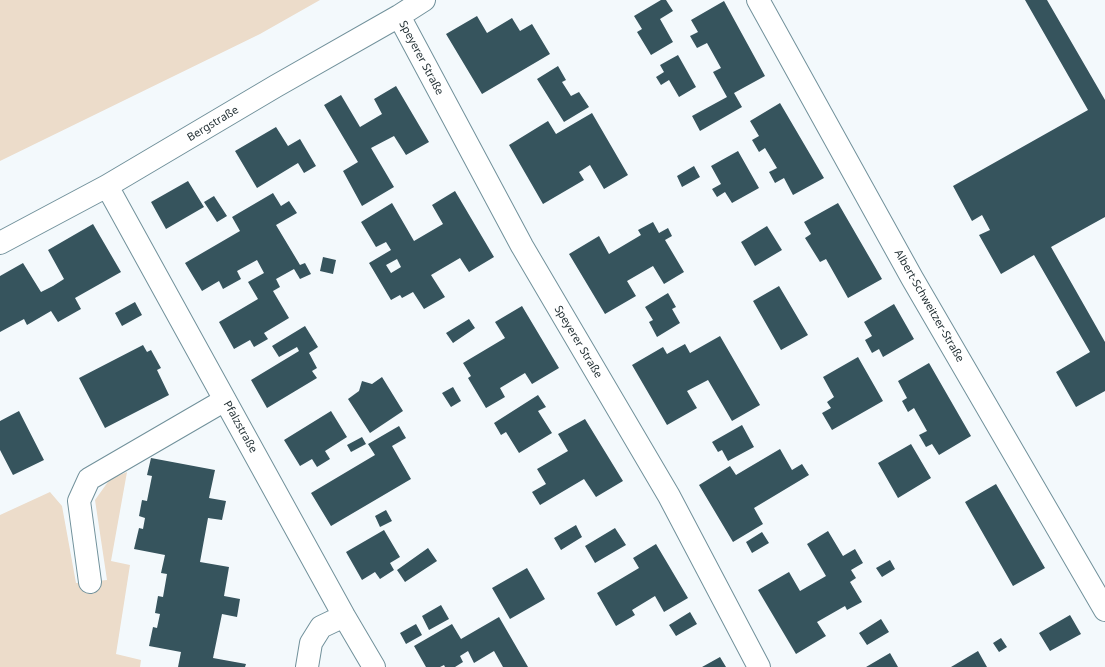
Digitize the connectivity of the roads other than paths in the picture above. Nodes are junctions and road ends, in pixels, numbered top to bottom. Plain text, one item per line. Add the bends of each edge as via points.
1 (424, 0) edge
2 (758, 0) edge
3 (399, 16) junction
4 (107, 186) junction
5 (0, 243) edge
6 (225, 400) junction
7 (90, 582) dead end
8 (1105, 610) edge
9 (344, 616) junction
10 (307, 667) edge
11 (374, 667) edge
12 (758, 667) edge

1 - 3 street, Bergstraße
2 - 8 street, Albert-Schweitzer-Straße via 912,278
3 - 4 street, Bergstraße
3 - 12 street, Speyerer Straße via 522,246 669,496
4 - 5 street, Bergstraße
4 - 6 street, Pfalzstraße
6 - 7 street via 89,479 79,501
6 - 9 street, Pfalzstraße
9 - 10 street via 321,627 311,643
9 - 11 street, Pfalzstraße

